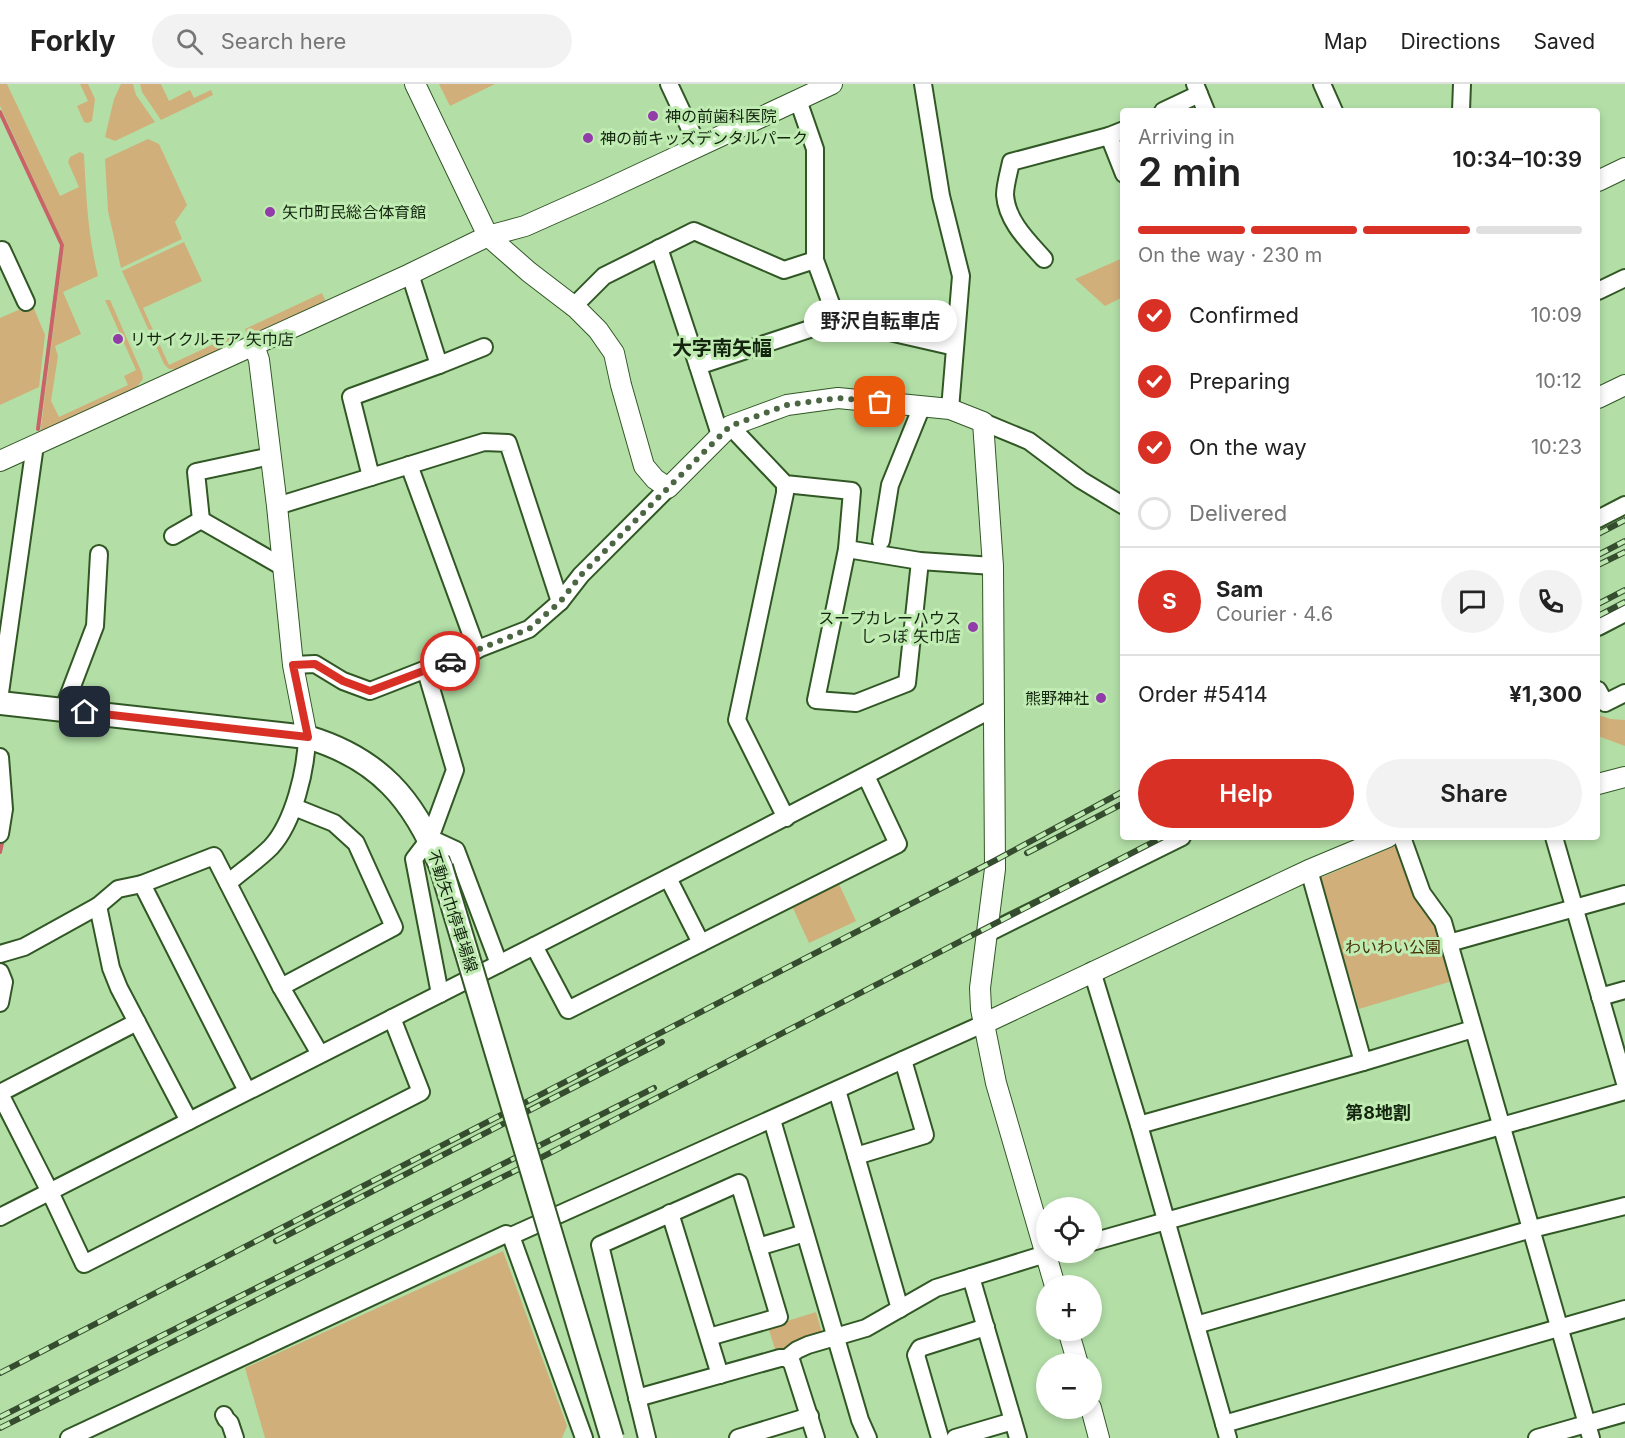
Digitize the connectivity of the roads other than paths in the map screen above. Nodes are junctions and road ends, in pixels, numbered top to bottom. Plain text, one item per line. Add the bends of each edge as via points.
1 (415, 84) edge
2 (669, 84) edge
3 (832, 84) edge
4 (923, 84) edge
5 (1322, 84) edge
6 (1462, 84) edge
7 (1197, 89) edge
8 (798, 100) junction
9 (1168, 108) edge
10 (1205, 108) edge
11 (1333, 108) edge
12 (1461, 108) edge
13 (1116, 133) edge
14 (698, 146) junction
15 (1120, 154) edge
16 (1625, 168) edge
17 (1600, 180) edge
18 (488, 236) junction
19 (659, 248) junction
20 (1, 249) edge
21 (1044, 259) dead end
22 (815, 260) junction
23 (410, 274) junction
24 (1625, 278) edge
25 (1600, 290) edge
26 (26, 302) dead end
27 (573, 307) junction
28 (837, 320) junction
29 (254, 345) junction
30 (484, 347) dead end
31 (955, 347) junction
32 (439, 365) junction
33 (698, 366) junction
34 (1625, 385) edge
35 (1600, 397) edge
36 (922, 406) junction
37 (950, 409) junction
38 (983, 422) junction
39 (725, 431) junction
40 (35, 445) junction
41 (271, 456) junction
42 (0, 460) edge
43 (409, 465) junction
44 (371, 477) junction
45 (784, 484) junction
46 (668, 488) junction
47 (1120, 504) edge
48 (1625, 505) edge
49 (277, 506) junction
50 (1600, 518) edge
51 (201, 520) junction
52 (173, 536) dead end
53 (880, 541) dead end
54 (848, 549) junction
55 (99, 554) dead end
56 (920, 561) junction
57 (993, 566) junction
58 (283, 567) junction
59 (560, 602) junction
60 (1625, 613) edge
61 (1600, 626) edge
62 (477, 651) junction
63 (293, 665) junction
64 (426, 671) junction
65 (0, 693) edge
66 (1625, 693) edge
67 (1600, 694) edge
68 (0, 703) edge
69 (994, 708) junction
70 (63, 710) junction
71 (308, 737) junction
72 (0, 757) edge
73 (866, 776) junction
74 (1625, 777) edge
75 (1600, 783) edge
76 (294, 807) junction
77 (786, 818) junction
78 (0, 834) edge
79 (430, 838) junction
80 (1176, 840) edge
81 (1381, 840) edge
82 (1403, 840) edge
83 (1555, 840) edge
84 (1308, 870) junction
85 (668, 878) junction
86 (228, 883) junction
87 (142, 884) junction
88 (1625, 894) edge
89 (99, 906) junction
90 (1575, 909) junction
91 (988, 933) junction
92 (701, 943) junction
93 (1449, 943) junction
94 (534, 946) junction
95 (0, 954) edge
96 (499, 964) junction
97 (0, 972) edge
98 (1092, 972) junction
99 (281, 987) junction
100 (1625, 990) edge
101 (440, 994) junction
102 (1600, 998) junction
103 (0, 1003) edge
104 (392, 1018) junction
105 (137, 1022) junction
106 (983, 1024) junction
107 (1473, 1029) junction
108 (320, 1054) junction
109 (903, 1060) junction
110 (1364, 1062) junction
111 (1625, 1083) edge
112 (837, 1090) junction
113 (1625, 1090) edge
114 (247, 1091) junction
115 (0, 1094) edge
116 (772, 1120) junction
117 (189, 1121) junction
118 (1139, 1125) junction
119 (1502, 1126) junction
120 (856, 1156) junction
121 (50, 1191) junction
122 (1625, 1206) edge
123 (1036, 1211) edge
124 (670, 1214) junction
125 (0, 1217) edge
126 (1167, 1222) junction
127 (1532, 1229) junction
128 (805, 1233) junction
129 (511, 1236) junction
130 (1102, 1239) edge
131 (758, 1247) junction
132 (1036, 1257) edge
133 (971, 1277) junction
134 (900, 1309) junction
135 (1625, 1309) edge
136 (1196, 1325) junction
137 (986, 1327) junction
138 (1559, 1328) junction
139 (709, 1336) junction
140 (836, 1337) junction
141 (787, 1358) junction
142 (720, 1376) junction
143 (638, 1398) junction
144 (1625, 1413) edge
145 (224, 1414) dead end
146 (810, 1416) junction
147 (1094, 1419) edge
148 (1013, 1421) junction
149 (1226, 1431) edge
150 (1589, 1431) edge
151 (69, 1438) edge
152 (235, 1438) edge
153 (584, 1438) edge
154 (612, 1438) edge
155 (647, 1438) edge
156 (738, 1438) edge
157 (816, 1438) edge
158 (868, 1438) edge
159 (940, 1438) edge
160 (955, 1438) edge
161 (1018, 1438) edge
162 (1099, 1438) edge
163 (1537, 1438) edge

1 - 18 street
2 - 14 street
3 - 8 street
4 - 31 street via 941,196 962,276
5 - 11 street
6 - 12 street
7 - 9 street
7 - 10 street
8 - 14 street
8 - 22 street via 815,149
13 - 15 street
13 - 21 street via 1011,162 1005,194 1013,220
14 - 18 street via 525,226
16 - 17 street
18 - 23 street
18 - 27 street
19 - 22 street via 694,231 784,270
19 - 27 street via 604,276
19 - 33 street
20 - 26 street
22 - 28 street
23 - 29 street
23 - 32 street
24 - 25 street
27 - 46 street via 598,330 614,353 644,466
28 - 31 street
28 - 33 street
29 - 40 street
29 - 41 street
30 - 32 street
31 - 37 street
32 - 44 street via 351,397
33 - 39 street
34 - 35 street
36 - 37 street
36 - 39 street via 838,398 787,405
36 - 53 street via 890,485
37 - 38 street
38 - 47 street via 1029,441
38 - 57 street
39 - 45 street
39 - 46 street
40 - 42 street
40 - 65 street
41 - 49 street
41 - 51 street via 196,472
43 - 44 street
43 - 59 street via 484,442 508,443
43 - 62 street
44 - 49 street
45 - 54 street via 852,491
45 - 77 street via 737,720
46 - 59 street via 581,575
48 - 50 street
49 - 58 street
51 - 52 street
51 - 58 street
54 - 56 street
54 - 56 street via 816,700 856,703 907,683
55 - 70 street via 95,626
56 - 57 street
57 - 69 street
58 - 63 street
59 - 62 street via 529,629
60 - 61 street
62 - 64 street
63 - 64 street via 315,664 370,691
63 - 71 street
64 - 79 street via 455,770
66 - 67 street via 1605,703
68 - 70 main road, 不動矢巾停車場線
69 - 73 street
69 - 91 street via 995,869
70 - 71 main road, 不動矢巾停車場線
71 - 76 street
71 - 79 main road, 不動矢巾停車場線 via 336,746 365,762 389,783
72 - 78 street via 4,809
73 - 77 street
73 - 92 street via 898,844
74 - 75 street
76 - 86 street via 272,846
76 - 99 street via 334,823 356,843 394,927
77 - 85 street
79 - 96 street via 456,850
79 - 101 street via 414,859
79 - 154 main road, 不動矢巾停車場線, bridge
80 - 91 street
81 - 84 street
82 - 93 street via 1422,893 1443,922
83 - 90 street
84 - 98 street
84 - 110 street
85 - 92 street
85 - 94 street
86 - 87 street via 214,856
86 - 99 street
87 - 89 street via 118,889
87 - 114 street
88 - 90 street
89 - 95 street via 24,947
89 - 105 street via 111,968
90 - 93 street
90 - 102 street
91 - 106 street via 980,988
92 - 94 street via 568,1010
93 - 107 street
94 - 96 street
96 - 101 street
97 - 103 street via 4,982
98 - 106 street
98 - 118 street
99 - 108 street
100 - 102 street
101 - 104 street
102 - 111 street
104 - 108 street
104 - 121 street via 421,1092 84,1264
105 - 115 street
105 - 117 street
106 - 109 street
106 - 123 street via 996,1083
107 - 110 street
107 - 119 street
108 - 114 street
109 - 112 street
109 - 120 street via 925,1135
110 - 118 street
112 - 116 street
112 - 120 street
113 - 119 street
114 - 117 street
115 - 121 street
116 - 128 street
116 - 129 street
117 - 121 street
118 - 126 street
119 - 126 street
119 - 127 street
120 - 134 street
121 - 125 street
122 - 127 street
124 - 131 street via 739,1183
124 - 139 street
124 - 143 street via 600,1245
126 - 130 street
126 - 136 street
127 - 136 street
127 - 138 street
128 - 131 street
128 - 140 street
129 - 151 street via 506,1234
129 - 153 street
131 - 139 street via 779,1317
132 - 133 street
133 - 134 street via 922,1294
133 - 137 street
134 - 140 street via 866,1328
135 - 138 street
136 - 149 street
137 - 148 street
137 - 159 street via 920,1348 916,1355
138 - 149 street
138 - 150 street
139 - 142 street
140 - 141 street via 797,1350
140 - 158 street
141 - 142 street
141 - 146 street
142 - 143 street
143 - 155 street
144 - 150 street
145 - 152 street
146 - 156 street
146 - 157 street
147 - 162 street
148 - 160 street
148 - 161 street
150 - 163 street

